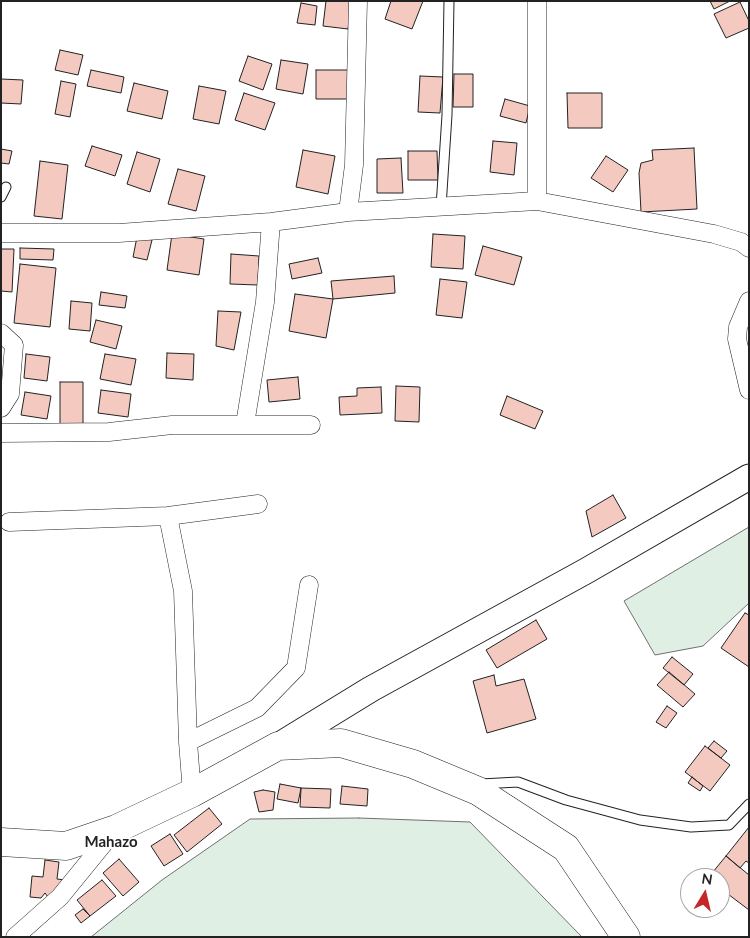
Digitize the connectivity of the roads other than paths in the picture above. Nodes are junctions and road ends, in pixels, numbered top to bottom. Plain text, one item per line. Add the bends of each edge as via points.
1 (358, 1) edge
2 (449, 1) edge
3 (537, 1) edge
4 (6, 187) dead end
5 (1, 197) edge
6 (537, 201) junction
7 (441, 207) junction
8 (348, 212) junction
9 (271, 222) junction
10 (1, 234) edge
11 (749, 248) edge
12 (749, 301) edge
13 (1, 333) edge
14 (749, 390) edge
15 (1, 408) edge
16 (245, 424) junction
17 (311, 425) dead end
18 (1, 433) edge
19 (749, 477) edge
20 (258, 504) dead end
21 (168, 516) junction
22 (9, 522) dead end
23 (309, 585) dead end
24 (188, 742) junction
25 (278, 746) junction
26 (464, 785) junction
27 (192, 793) junction
28 (749, 804) edge
29 (116, 829) junction
30 (1, 842) edge
31 (14, 937) edge
32 (626, 937) edge

1 - 8 street via 354,165
2 - 7 lane
3 - 6 street
4 - 5 lane
6 - 7 street
6 - 11 street via 714,234 741,242
7 - 8 street
8 - 9 street
9 - 10 street via 119,233
9 - 16 street via 265,302
12 - 14 street via 738,327 737,339
13 - 15 street via 14,345 10,394
16 - 17 street
16 - 18 street via 172,425 109,432
19 - 25 street via 371,689
20 - 21 street
21 - 22 street
21 - 24 street via 183,591
23 - 24 street via 296,668 257,708
24 - 27 street
25 - 26 main road via 340,743 413,764
25 - 27 main road
26 - 28 lane via 518,782 566,800 640,820 691,827 730,825
26 - 32 main road via 566,848
27 - 29 main road
29 - 30 main road via 66,846
29 - 31 street via 60,897

